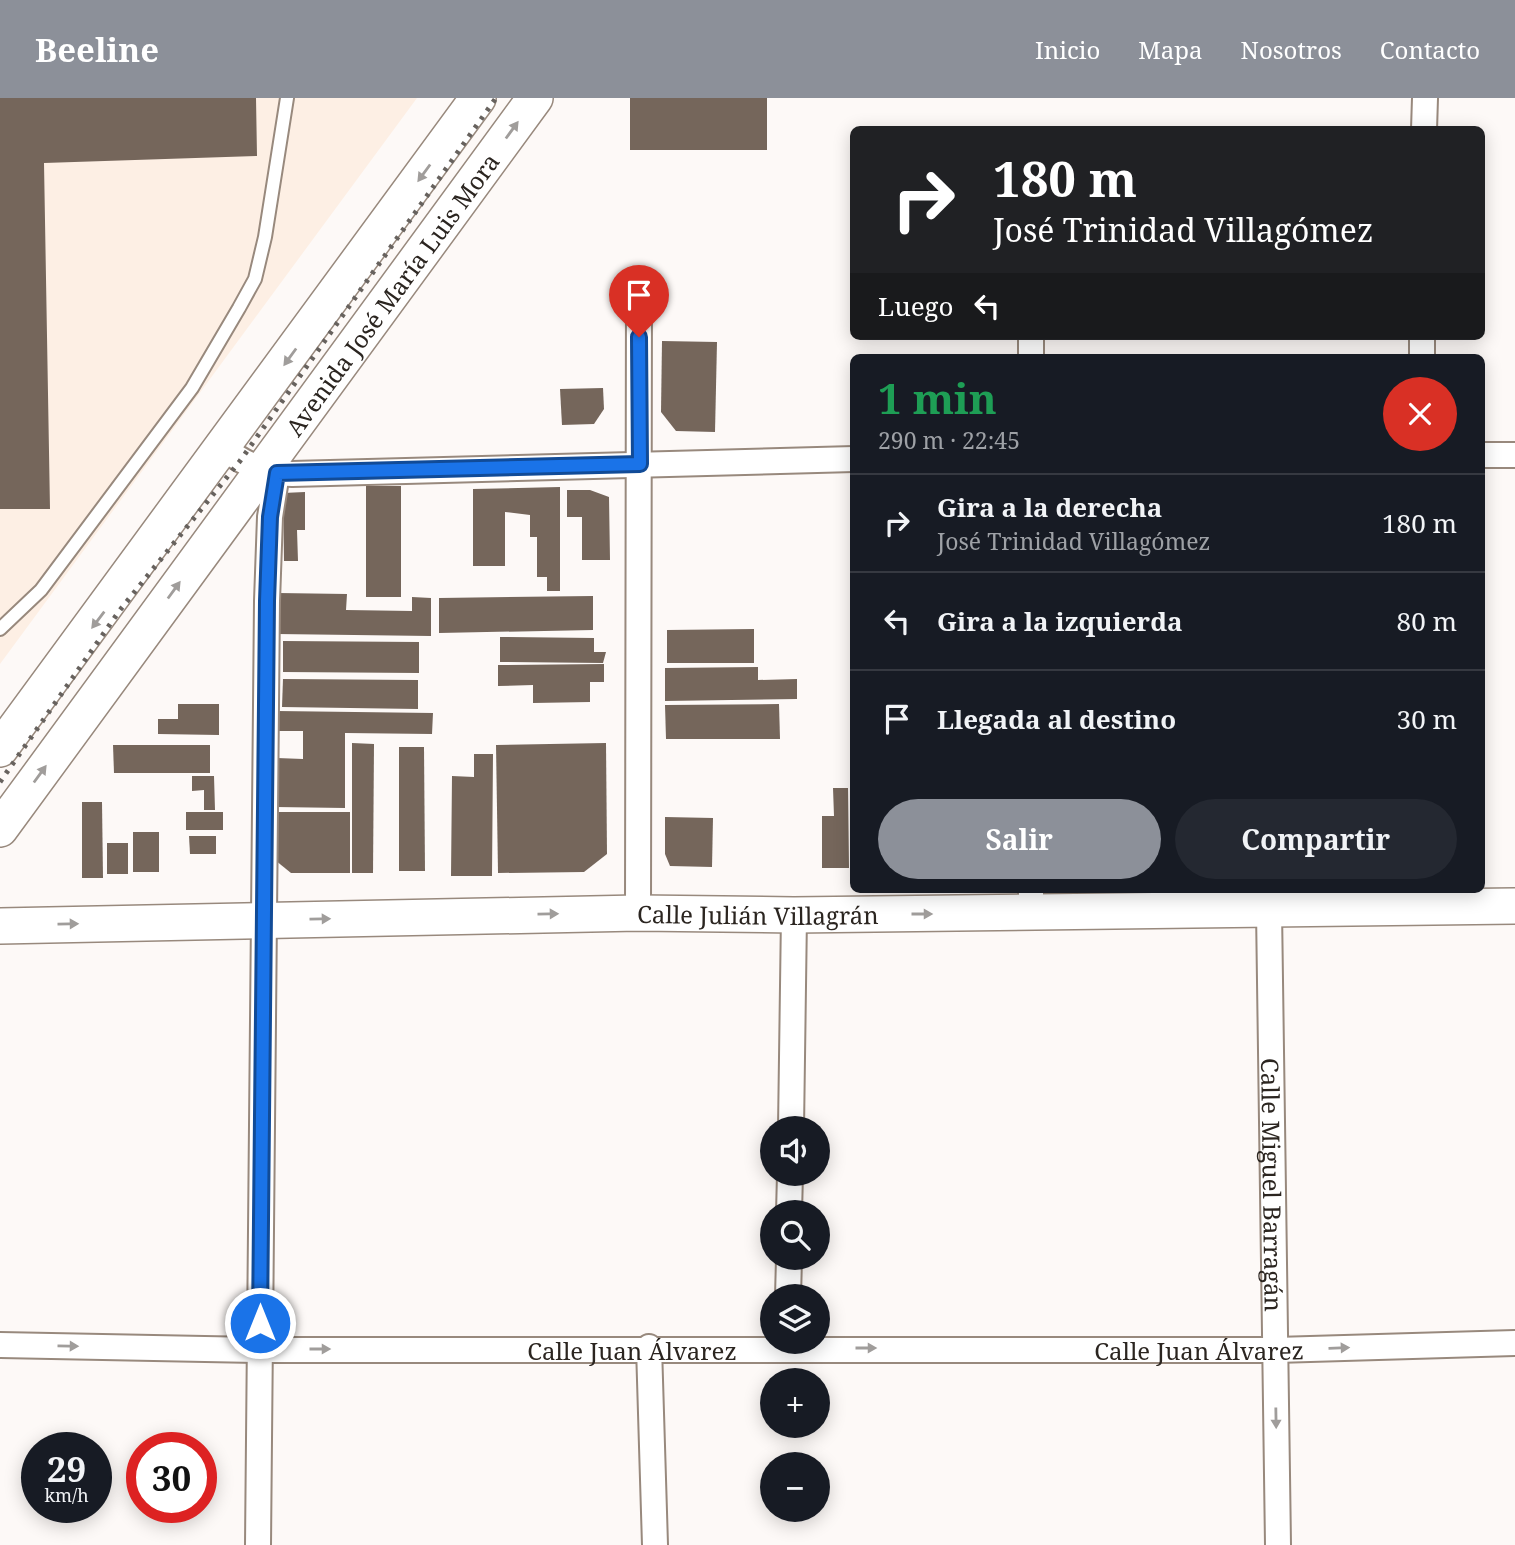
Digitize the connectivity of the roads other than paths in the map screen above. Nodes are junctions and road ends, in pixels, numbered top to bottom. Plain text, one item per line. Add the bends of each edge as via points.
1 (288, 98) edge
2 (478, 98) edge
3 (535, 98) edge
4 (1424, 98) edge
5 (1424, 126) edge
6 (639, 286) dead end
7 (224, 448) junction
8 (1485, 455) edge
9 (1515, 455) edge
10 (850, 459) edge
11 (640, 464) junction
12 (270, 472) junction
13 (0, 629) edge
14 (0, 749) edge
15 (0, 829) edge
16 (1427, 898) edge
17 (1031, 901) edge
18 (1515, 906) edge
19 (1269, 910) junction
20 (638, 913) junction
21 (794, 915) junction
22 (262, 920) junction
23 (0, 926) edge
24 (791, 1116) edge
25 (1515, 1343) edge
26 (0, 1345) edge
27 (760, 1345) edge
28 (830, 1345) edge
29 (649, 1347) junction
30 (260, 1350) junction
31 (1276, 1350) junction
32 (258, 1545) edge
33 (655, 1545) edge
34 (1278, 1545) edge

1 - 13 lane via 255,279 192,388 41,590
2 -> 7 street, Avenida José María Luis Mora
12 -> 3 street, Avenida José María Luis Mora
4 - 5 street
6 - 11 street
7 - 12 street via 240,461
7 -> 14 street, Avenida José María Luis Mora
8 - 9 street
10 - 11 street
11 - 12 street
11 - 20 street
15 -> 12 street, Avenida José María Luis Mora
12 - 22 street
16 - 18 street, Calle Julián Villagrán
16 - 19 street, Calle Julián Villagrán
17 - 19 street, Calle Julián Villagrán
21 -> 17 street, Calle Julián Villagrán
19 - 31 street, Calle Miguel Barragán
20 - 21 street, Calle Julián Villagrán
22 -> 20 street, Calle Julián Villagrán
21 - 24 street
23 -> 22 street, Calle Julián Villagrán
22 - 30 street
31 -> 25 street, Calle Juan Álvarez
26 -> 30 street, Calle Juan Álvarez
27 - 29 street, Calle Juan Álvarez
28 -> 31 street, Calle Juan Álvarez
30 -> 29 street, Calle Juan Álvarez
29 - 33 street
30 - 32 street
31 -> 34 street, Calle Miguel Barragán

